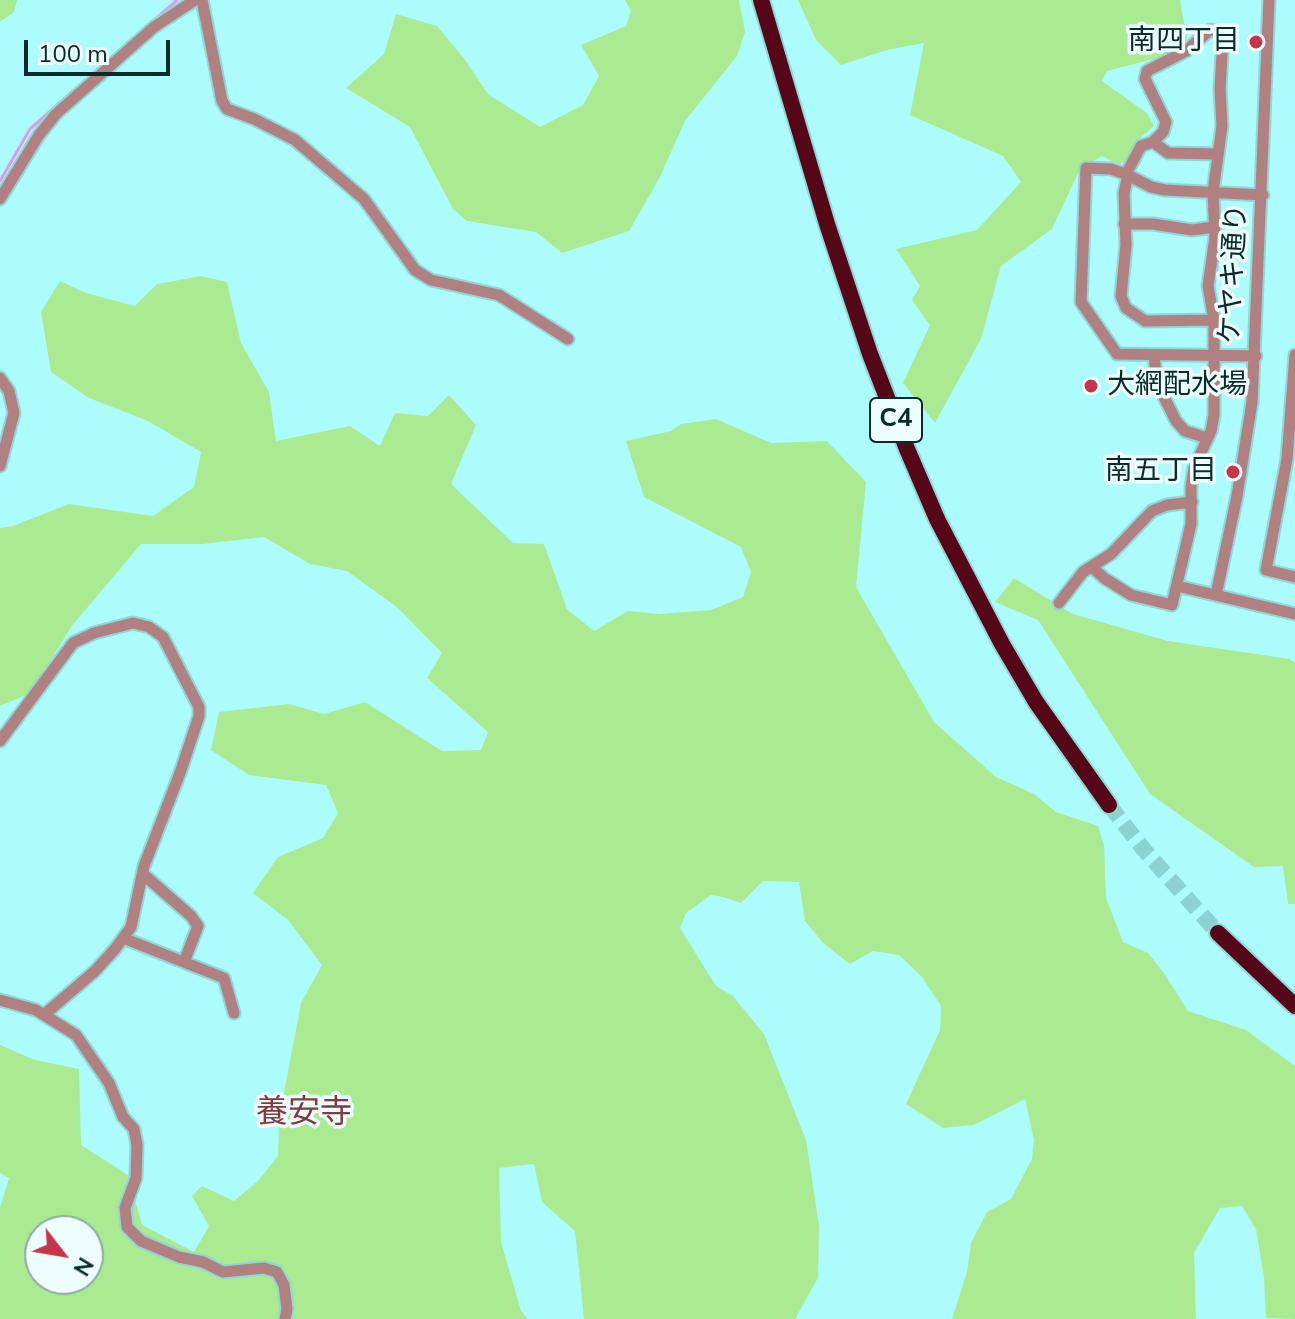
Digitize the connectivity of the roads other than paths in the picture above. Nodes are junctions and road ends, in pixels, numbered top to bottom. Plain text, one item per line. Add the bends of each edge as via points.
1 (195, 0) edge
2 (202, 0) edge
3 (761, 0) edge
4 (1269, 0) edge
5 (1153, 142) junction
6 (1218, 154) junction
7 (1127, 174) junction
8 (1213, 192) junction
9 (1263, 195) junction
10 (0, 199) edge
11 (1124, 224) junction
12 (1214, 227) junction
13 (1214, 320) junction
14 (568, 339) dead end
15 (1154, 355) junction
16 (1295, 355) edge
17 (1256, 356) junction
18 (1213, 357) junction
19 (0, 378) edge
20 (1293, 424) edge
21 (1207, 438) junction
22 (0, 466) edge
23 (1192, 502) junction
24 (1092, 567) junction
25 (1295, 577) edge
26 (1177, 586) junction
27 (1216, 595) junction
28 (1059, 603) dead end
29 (1295, 614) edge
30 (0, 741) edge
31 (1109, 805) tunnel mouth
32 (143, 874) junction
33 (1218, 933) tunnel mouth
34 (123, 938) junction
35 (184, 962) junction
36 (0, 1000) edge
37 (1295, 1006) edge
38 (234, 1013) dead end
39 (45, 1014) junction
40 (285, 1319) edge

1 - 10 street via 154,27 56,114
2 - 14 street via 227,109 295,140 364,199 415,270 431,280 499,295
3 - 31 highway, C4 via 870,354 937,519 1036,702
4 - 9 street, ケヤキ通り
5 - 6 street via 1168,153
5 - 6 street via 1166,122 1145,79 1147,71 1217,30 1223,36
5 - 7 street via 1141,146
6 - 8 street
7 - 8 street via 1165,190
7 - 11 street
7 - 15 street via 1086,168 1081,302 1117,354
8 - 9 street
8 - 12 street
9 - 17 street, ケヤキ通り
11 - 12 street
11 - 13 street via 1121,296 1126,308 1145,321
12 - 13 street via 1208,286
13 - 18 street
15 - 18 street
15 - 21 street via 1157,383 1176,421 1185,431
16 - 20 street
17 - 18 street
17 - 27 street, ケヤキ通り via 1247,442
18 - 21 street via 1214,415
19 - 22 street via 14,413
20 - 25 street via 1266,570
21 - 23 street via 1194,468
23 - 24 street via 1152,511
23 - 26 street
24 - 26 street via 1131,595 1158,602 1172,605
24 - 28 street
26 - 27 street
27 - 29 street
30 - 32 street via 73,643 133,623 163,637 199,716
32 - 34 street via 134,917
32 - 35 street via 198,926
33 - 37 highway
34 - 35 street
34 - 39 street via 95,971
35 - 38 street via 224,978
36 - 39 street
39 - 40 street via 76,1035 94,1058 134,1129 138,1162 125,1208 127,1227 141,1241 223,1272 277,1272 284,1285

